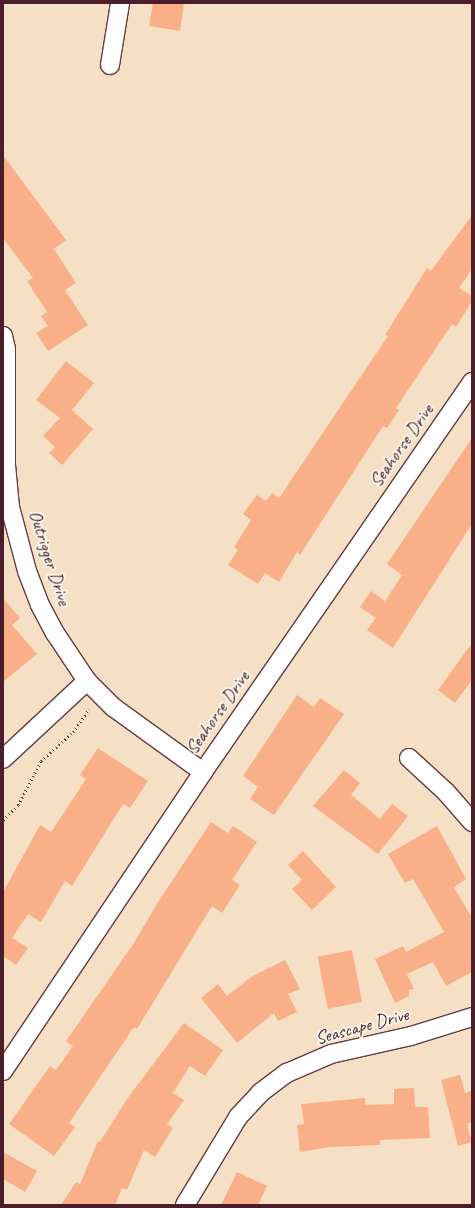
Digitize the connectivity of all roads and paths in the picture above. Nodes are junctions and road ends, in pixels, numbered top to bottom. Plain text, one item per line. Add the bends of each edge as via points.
1 (120, 3) edge
2 (110, 66) dead end
3 (3, 336) edge
4 (472, 382) edge
5 (87, 681) junction
6 (409, 758) dead end
7 (3, 759) edge
8 (203, 772) junction
9 (3, 820) edge
10 (472, 822) edge
11 (472, 1017) edge
12 (3, 1071) edge
13 (186, 1205) edge

1 - 2 street
3 - 5 street, Outrigger Drive via 6,349 6,465 10,507 27,571 40,605
4 - 8 street, Seahorse Drive
5 - 7 street
5 - 8 street, Outrigger Drive via 113,707
5 - 9 path via 89,710 73,732 41,761 18,805
6 - 10 street via 446,792
8 - 12 street, Seahorse Drive
11 - 13 street, Seascape Drive via 411,1036 331,1054 287,1073 260,1093 238,1117

